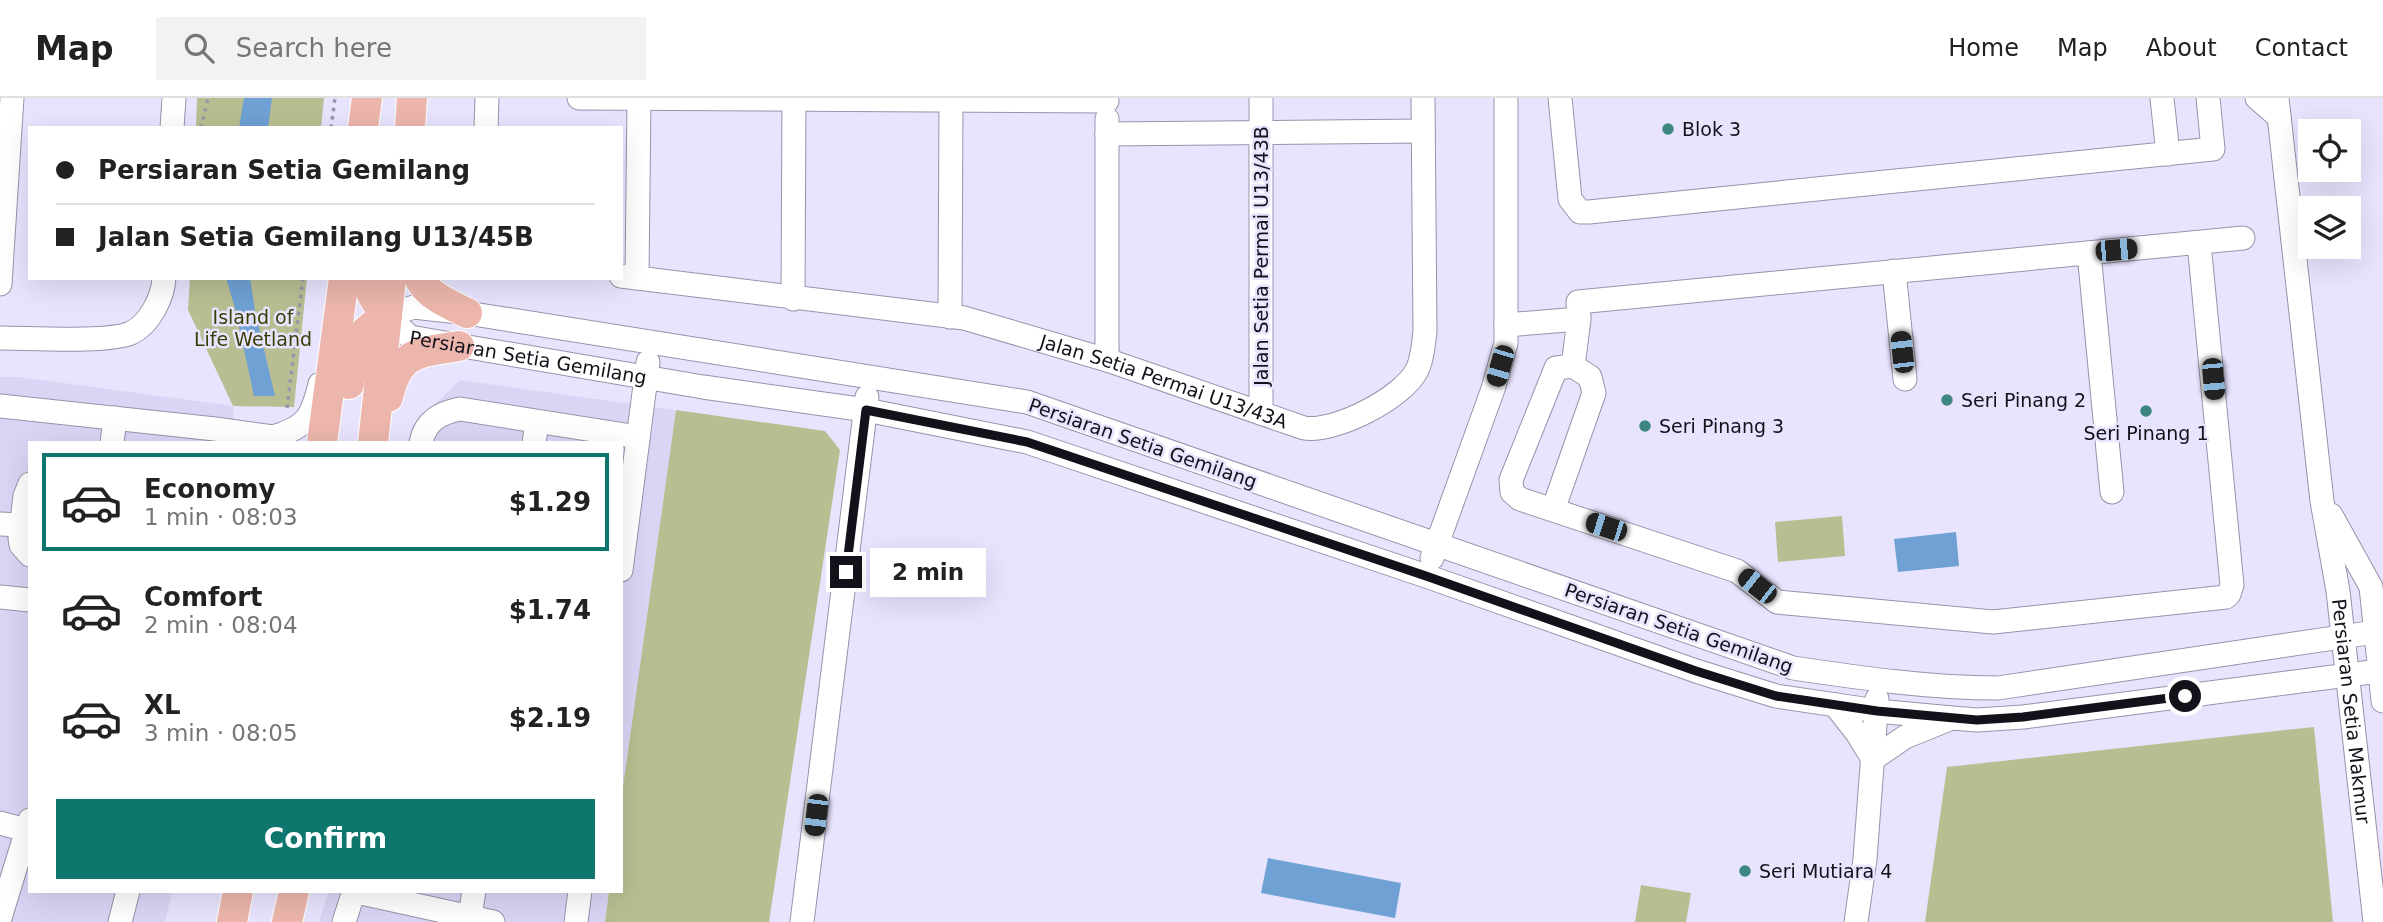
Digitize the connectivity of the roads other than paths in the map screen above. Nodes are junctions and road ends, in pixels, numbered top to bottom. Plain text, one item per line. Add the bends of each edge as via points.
1 (12, 98) edge
2 (174, 98) edge
3 (412, 98) edge
4 (486, 98) edge
5 (579, 98) edge
6 (639, 98) edge
7 (1261, 98) edge
8 (1423, 98) edge
9 (1506, 98) edge
10 (1560, 98) edge
11 (2162, 98) edge
12 (2208, 98) edge
13 (2257, 98) edge
14 (794, 99) edge
15 (951, 99) edge
16 (1107, 99) edge
17 (2278, 108) edge
18 (172, 126) edge
19 (410, 126) edge
20 (486, 126) edge
21 (1423, 131) junction
22 (1261, 133) junction
23 (1107, 134) junction
24 (2168, 154) junction
25 (2243, 238) dead end
26 (2199, 243) junction
27 (2088, 253) junction
28 (1894, 271) junction
29 (629, 277) edge
30 (367, 280) edge
31 (391, 280) edge
32 (420, 280) edge
33 (0, 284) edge
34 (163, 284) edge
35 (343, 289) edge
36 (793, 299) junction
37 (1578, 310) junction
38 (467, 313) junction
39 (387, 316) junction
40 (950, 317) junction
41 (1506, 325) junction
42 (0, 338) edge
43 (651, 344) junction
44 (459, 346) junction
45 (1107, 360) junction
46 (1573, 366) junction
47 (646, 377) junction
48 (868, 377) junction
49 (1905, 379) dead end
50 (0, 406) edge
51 (866, 410) junction
52 (1261, 413) junction
53 (115, 418) junction
54 (535, 432) edge
55 (426, 433) edge
56 (638, 437) junction
57 (281, 438) edge
58 (112, 441) edge
59 (322, 441) edge
60 (339, 441) edge
61 (375, 441) edge
62 (376, 441) edge
63 (28, 489) edge
64 (2112, 492) dead end
65 (2322, 500) junction
66 (1553, 510) junction
67 (10, 524) edge
68 (1437, 544) junction
69 (28, 553) edge
70 (623, 554) edge
71 (1426, 576) junction
72 (0, 597) edge
73 (28, 600) edge
74 (2375, 632) junction
75 (2343, 636) junction
76 (2379, 671) junction
77 (2347, 675) junction
78 (1878, 680) junction
79 (2383, 701) edge
80 (1835, 705) junction
81 (1877, 711) junction
82 (1952, 718) junction
83 (1872, 759) junction
84 (0, 823) edge
85 (28, 827) edge
86 (28, 830) edge
87 (127, 893) edge
88 (238, 893) edge
89 (294, 893) edge
90 (352, 893) edge
91 (362, 893) edge
92 (474, 893) edge
93 (580, 893) edge
94 (0, 918) edge
95 (477, 920) edge
96 (120, 922) edge
97 (232, 922) edge
98 (287, 922) edge
99 (344, 922) edge
100 (576, 922) edge
101 (802, 922) edge
102 (1856, 922) edge
103 (2375, 922) edge

1 - 33 street
2 - 18 street
3 - 19 main road
4 - 20 street
5 - 6 street
6 - 14 street
6 - 29 street
7 - 22 street, Jalan Setia Permai U13/43B
8 - 21 street, Jalan Setia Permai U13/43A
9 - 41 street
10 - 24 street via 1570,199 1580,212
11 - 24 street
12 - 24 street via 2213,149
13 - 17 street
14 - 15 street
14 - 36 street
15 - 16 street
15 - 40 street
16 - 23 street
17 - 65 street, Persiaran Setia Makmur
21 - 22 street
21 - 52 street, Jalan Setia Permai U13/43A via 1425,332 1416,372 1399,391 1327,428 1304,428
22 - 23 street
22 - 52 street, Jalan Setia Permai U13/43B
23 - 45 street
25 - 26 street
26 - 27 street
26 - 66 street via 2232,585 2226,597 1993,622 1777,602 1737,571
27 - 28 street
27 - 64 street
28 - 37 street
28 - 49 street
29 - 36 street, Jalan Setia Permai U13/43A
30 - 39 main road via 375,303
31 - 39 main road
32 - 38 main road via 439,299
34 - 42 street via 149,318 133,332 114,337
35 - 57 street via 315,405 307,420
35 - 59 main road
36 - 40 street, Jalan Setia Permai U13/43A
37 - 41 street
37 - 46 street
38 - 39 street, Persiaran Setia Gemilang via 414,307
38 - 43 street, Persiaran Setia Gemilang
39 - 44 street, Persiaran Setia Gemilang via 411,337
39 - 60 main road via 367,327 355,346
39 - 61 main road
40 - 45 street, Jalan Setia Permai U13/43A
41 - 68 street via 1506,343 1493,388
43 - 47 street
43 - 48 street, Persiaran Setia Gemilang
44 - 47 street, Persiaran Setia Gemilang
44 - 62 main road via 413,356 400,364
45 - 52 street, Jalan Setia Permai U13/43A
46 - 66 street via 1590,377 1594,393
46 - 66 street via 1556,368 1511,480 1512,492 1520,499
47 - 51 street, Persiaran Setia Gemilang
47 - 56 street
48 - 51 street
48 - 68 street, Persiaran Setia Gemilang via 1027,402
50 - 53 street
51 - 71 street, Persiaran Setia Gemilang via 1027,442
51 - 101 street
53 - 57 street
53 - 58 street
54 - 55 street via 460,410 443,412
54 - 56 street
56 - 70 street
63 - 67 street
65 - 74 street, Persiaran Setia Makmur via 2371,587
65 - 75 street, Persiaran Setia Makmur
67 - 69 street
68 - 71 street
68 - 78 street, Persiaran Setia Gemilang via 1793,668
71 - 80 street, Persiaran Setia Gemilang via 1696,671 1776,696
72 - 73 street
74 - 75 street, Persiaran Setia Gemilang
74 - 76 street, Persiaran Setia Makmur
75 - 77 street, Persiaran Setia Makmur
75 - 78 street, Persiaran Setia Gemilang via 1998,688
76 - 77 street, Persiaran Setia Gemilang
76 - 79 street, Persiaran Setia Makmur
77 - 82 street, Persiaran Setia Gemilang via 2023,717
77 - 103 street, Persiaran Setia Makmur
78 - 81 street
80 - 81 street, Persiaran Setia Gemilang
80 - 83 street
81 - 82 street, Persiaran Setia Gemilang
81 - 83 street
82 - 83 street via 1905,737
83 - 102 street
84 - 85 street
86 - 94 street
87 - 96 street
88 - 97 main road
89 - 98 main road
90 - 99 street
91 - 95 street
92 - 95 street
93 - 100 street

